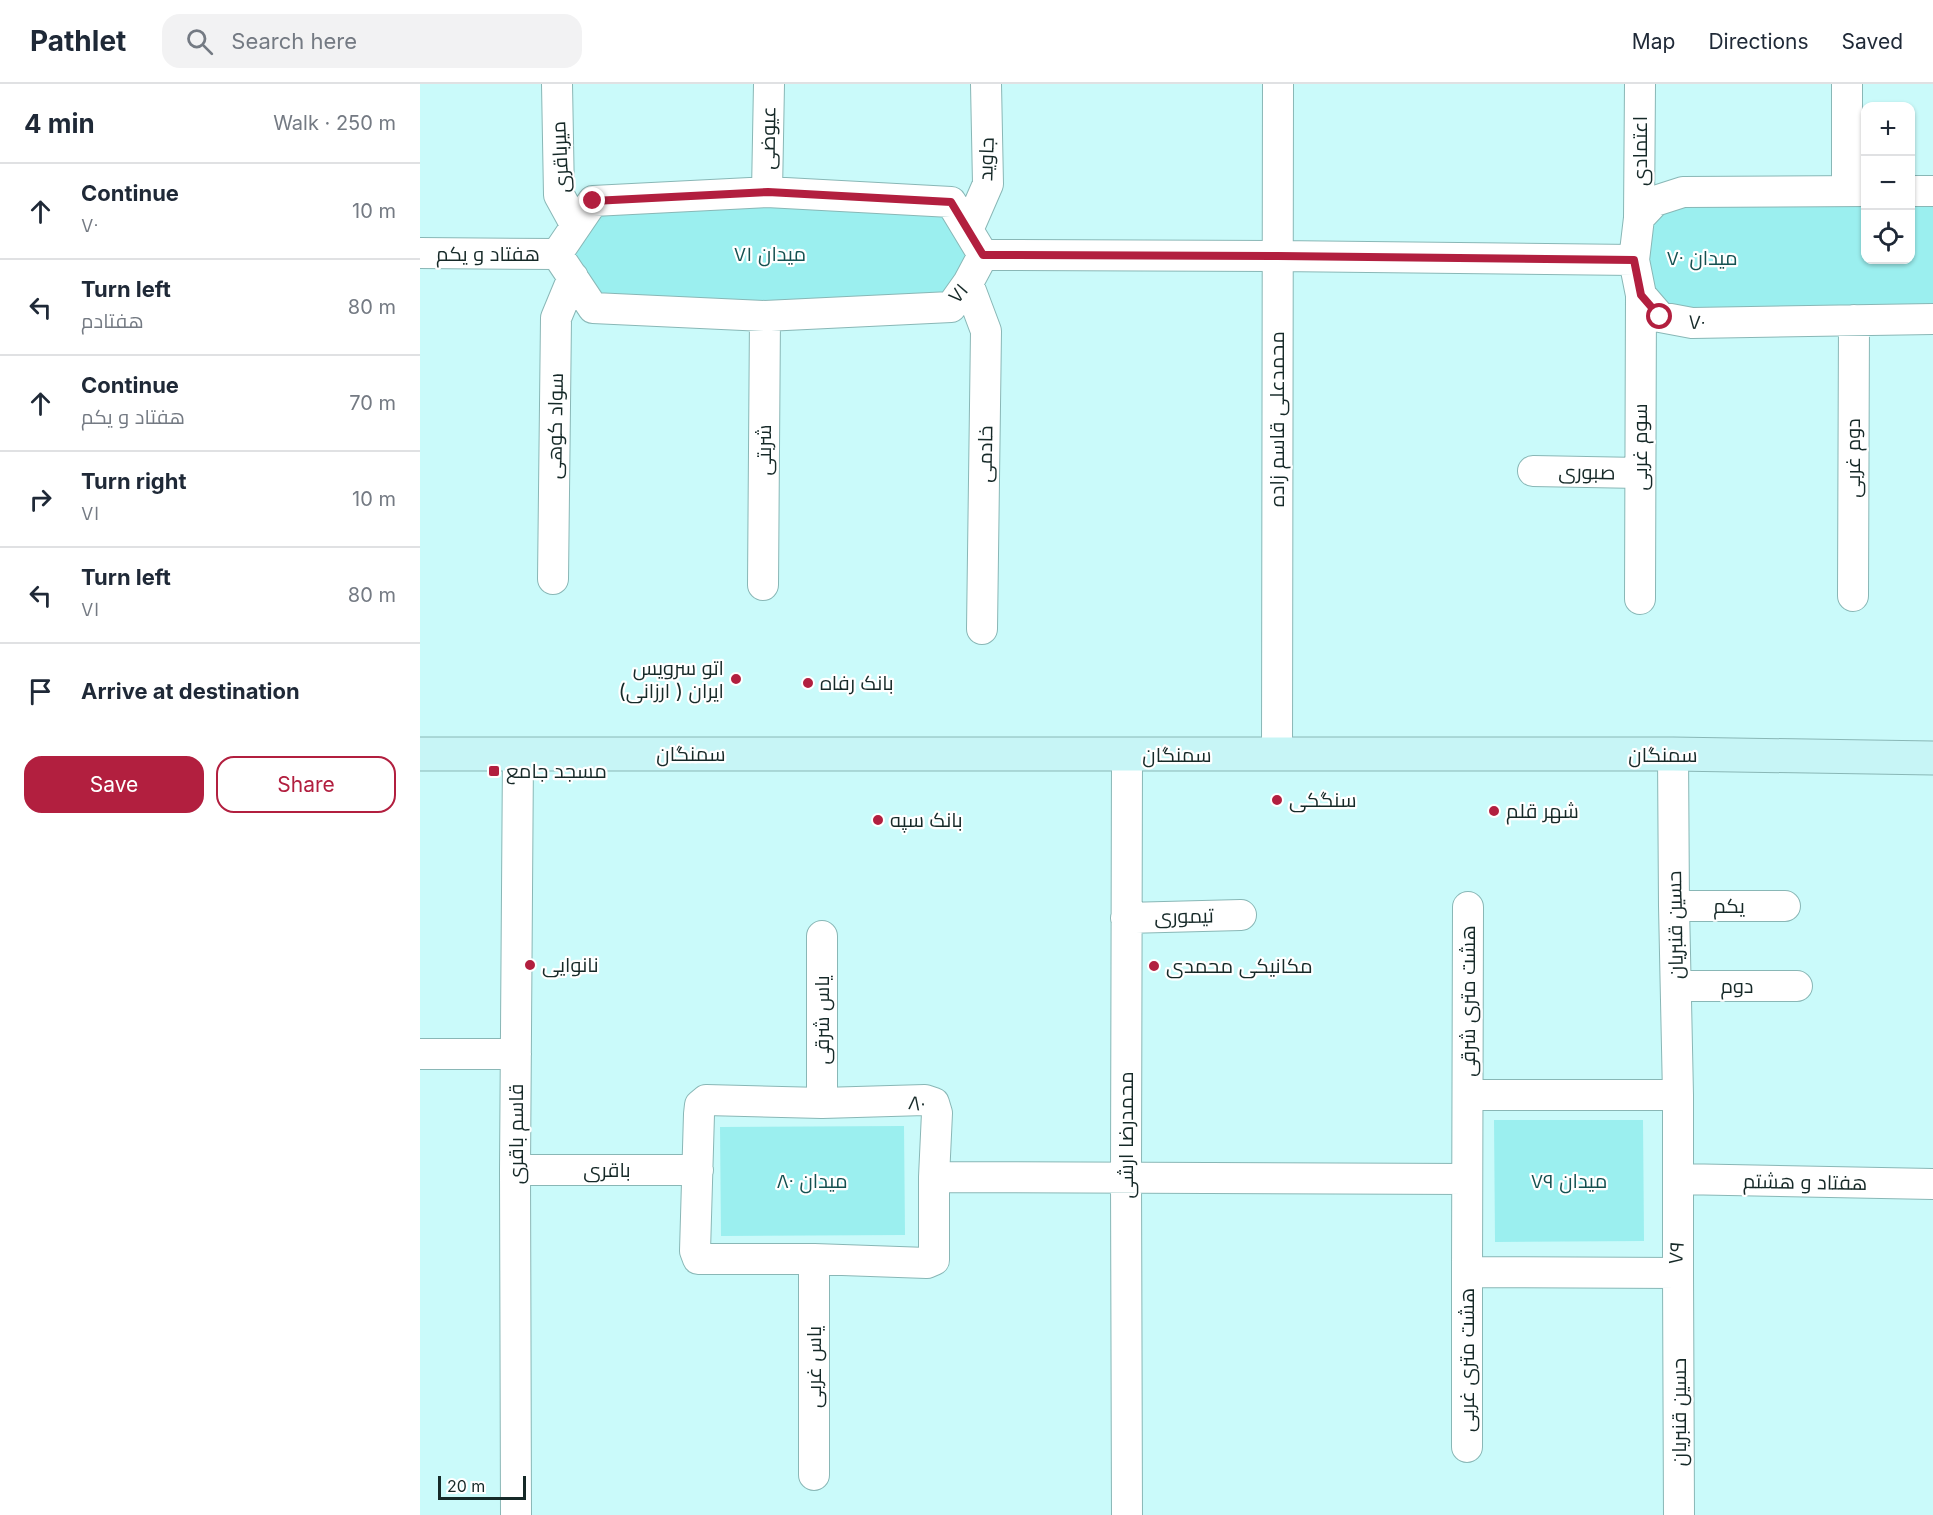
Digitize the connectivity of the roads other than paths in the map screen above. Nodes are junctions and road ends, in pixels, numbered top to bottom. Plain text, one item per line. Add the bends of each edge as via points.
1 (557, 84) edge
2 (769, 84) edge
3 (986, 84) edge
4 (1278, 84) edge
5 (1640, 84) edge
6 (1847, 84) edge
7 (1856, 191) edge
8 (1915, 191) edge
9 (1933, 191) edge
10 (768, 192) junction
11 (1639, 218) junction
12 (576, 226) junction
13 (975, 243) junction
14 (420, 253) edge
15 (1278, 256) junction
16 (1634, 260) junction
17 (565, 265) junction
18 (968, 283) junction
19 (1641, 295) junction
20 (765, 315) junction
21 (1933, 319) edge
22 (1854, 320) junction
23 (1533, 471) dead end
24 (1640, 473) junction
25 (553, 579) dead end
26 (763, 585) dead end
27 (1853, 596) dead end
28 (1640, 599) dead end
29 (982, 629) dead end
30 (518, 753) junction
31 (420, 754) edge
32 (1673, 754) junction
33 (1277, 755) junction
34 (1127, 756) junction
35 (1933, 758) edge
36 (1674, 906) junction
37 (1785, 906) dead end
38 (1468, 907) dead end
39 (1241, 915) dead end
40 (1126, 918) junction
41 (822, 936) dead end
42 (1677, 986) junction
43 (1797, 986) dead end
44 (420, 1054) edge
45 (516, 1054) junction
46 (1468, 1095) junction
47 (1678, 1095) junction
48 (822, 1103) junction
49 (515, 1170) junction
50 (698, 1170) junction
51 (934, 1177) junction
52 (1126, 1178) junction
53 (1467, 1179) junction
54 (1678, 1179) junction
55 (1933, 1185) edge
56 (814, 1259) junction
57 (1467, 1272) junction
58 (1678, 1273) junction
59 (1467, 1447) dead end
60 (814, 1475) dead end
61 (516, 1515) edge
62 (1127, 1515) edge
63 (1679, 1515) edge

1 - 12 street, میرباقری via 559,195
2 - 10 street, عیوضی
3 - 13 street, جاوید via 988,184
4 - 15 street, محمدعلی قاسم زاده
5 - 11 street, اعتمادی
6 - 7 street
7 - 11 street via 1683,192 1655,201
8 - 9 street
10 - 12 street via 593,201
10 - 13 street via 951,202
11 - 16 street
12 - 17 street
13 - 15 street
13 - 18 street, ۷۱
14 - 17 street, هفتاد و یکم
15 - 16 street
15 - 33 street, محمدعلی قاسم زاده
16 - 19 street
17 - 20 street, ۷۱ via 593,308
17 - 25 street, سواد کوهی via 556,318
18 - 20 street, ۷۱ via 951,307
18 - 29 street, خادمی via 986,331
19 - 22 street, ۷۰ via 1660,317 1692,323
19 - 24 street, سوم غربی
20 - 26 street, شربتی
21 - 22 street, ۷۰
22 - 27 street, دوم غربی
23 - 24 street, صبوری
24 - 28 street, سوم غربی
30 - 31 main road, سمنگان
30 - 34 main road, سمنگان
30 - 45 street, قاسم باقری
32 - 33 main road, سمنگان
32 - 35 main road, سمنگان
32 - 36 street, حسین قنبریان
33 - 34 main road, سمنگان
34 - 40 street, محمدرضا ارشی
36 - 37 street, یکم
36 - 42 street, حسین قنبریان
38 - 46 street, هشت متری شرقی
39 - 40 street, تیموری
40 - 52 street, محمدرضا ارشی
41 - 48 street, یاس شرقی
42 - 43 street, دوم
42 - 47 street, حسین قنبریان
44 - 45 street
45 - 49 street, قاسم باقری
46 - 47 street
46 - 53 street
47 - 54 street, ۷۹
48 - 50 street, ۸۰ via 706,1100 700,1105
48 - 51 street, ۸۰ via 934,1103
49 - 50 street, باقری
49 - 61 street, قاسم باقری
50 - 56 street, ۸۰ via 698,1259
51 - 52 street
51 - 56 street, ۸۰ via 934,1260 927,1263
52 - 53 street
52 - 62 street, محمدرضا ارشی
53 - 57 street
54 - 55 street, هفتاد و هشتم
54 - 58 street, ۷۹
56 - 60 street, یاس غربی
57 - 58 street, ۷۹
57 - 59 street, هشت متری غربی
58 - 63 street, حسین قنبریان

